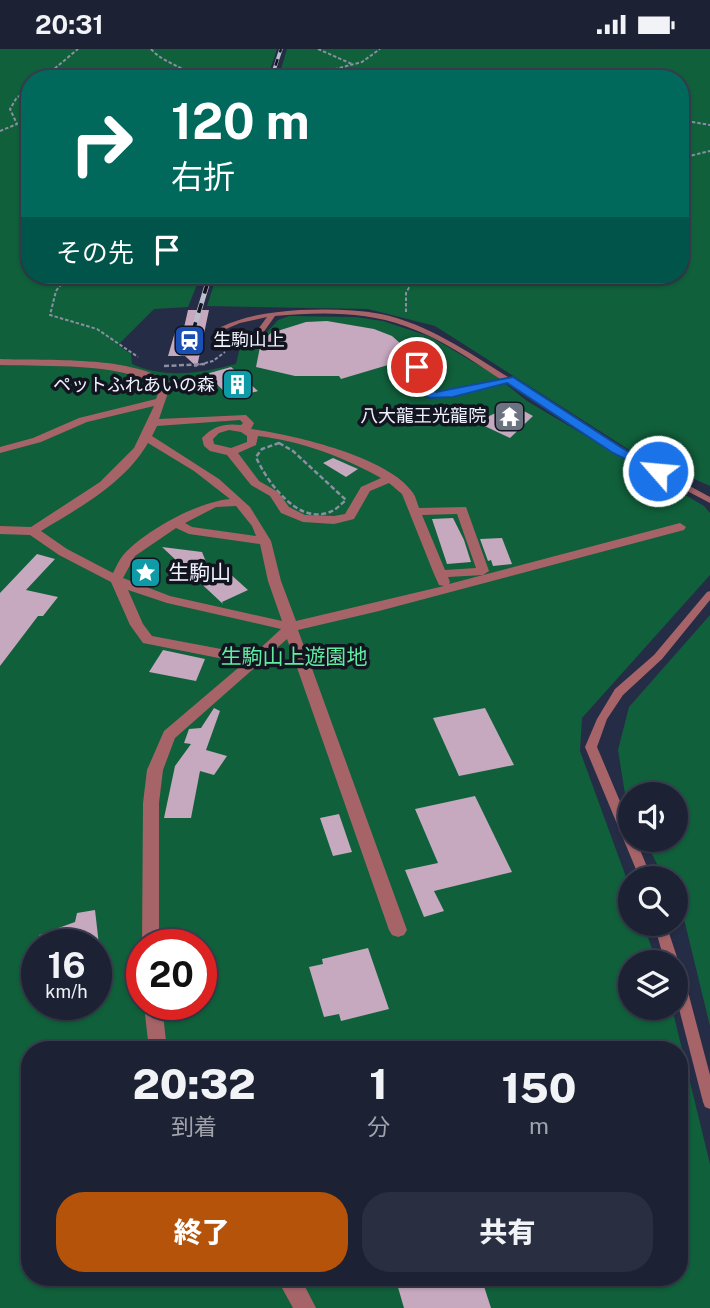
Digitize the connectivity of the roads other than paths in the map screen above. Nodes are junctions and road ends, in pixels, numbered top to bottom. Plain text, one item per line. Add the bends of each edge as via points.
1 (273, 314) junction
2 (0, 362) edge
3 (417, 367) dead end
4 (509, 379) junction
5 (161, 401) junction
6 (153, 422) junction
7 (247, 431) junction
8 (146, 437) junction
9 (1, 450) edge
10 (230, 451) junction
11 (0, 463) edge
12 (390, 478) junction
13 (710, 500) edge
14 (239, 502) junction
15 (414, 512) junction
16 (176, 523) junction
17 (680, 527) dead end
18 (0, 530) edge
19 (33, 531) junction
20 (265, 541) junction
21 (440, 574) junction
22 (116, 579) junction
23 (448, 589) junction
24 (710, 593) edge
25 (290, 627) junction
26 (255, 660) junction
27 (618, 811) edge
28 (150, 929) edge
29 (398, 930) dead end
30 (688, 1019) edge
31 (155, 1020) edge
32 (157, 1041) edge
33 (710, 1102) edge
34 (292, 1286) edge
35 (305, 1308) edge

1 - 1 lane via 255,338 232,343 221,335 223,328 248,317
1 - 4 lane via 362,314 405,324 431,333
2 - 5 street via 127,368 166,384
3 - 4 lane via 427,380 425,389 433,395
4 - 13 lane via 618,451
5 - 6 street
5 - 9 street via 83,420
6 - 7 street via 242,417 249,423
6 - 8 street
7 - 10 street via 253,439 248,446
7 - 10 street via 221,428 207,438 214,449
7 - 12 street via 320,446
8 - 14 street
8 - 19 street via 107,482
9 - 11 street
10 - 12 street via 285,510 303,518 349,516 365,489
12 - 15 street via 407,492
14 - 16 street via 214,505
14 - 20 street
15 - 21 street
15 - 21 street via 462,510 483,571
16 - 20 street via 189,530
16 - 22 street via 130,554
17 - 23 street
18 - 19 street
19 - 22 street
20 - 25 street
21 - 23 street
22 - 25 street via 167,599
22 - 26 street via 136,625 148,640
23 - 25 street
24 - 27 lane via 657,657 619,692 602,719 591,747
25 - 26 street
25 - 29 street
26 - 28 street via 169,735 155,771 151,803
30 - 33 lane
31 - 32 street
34 - 35 street

